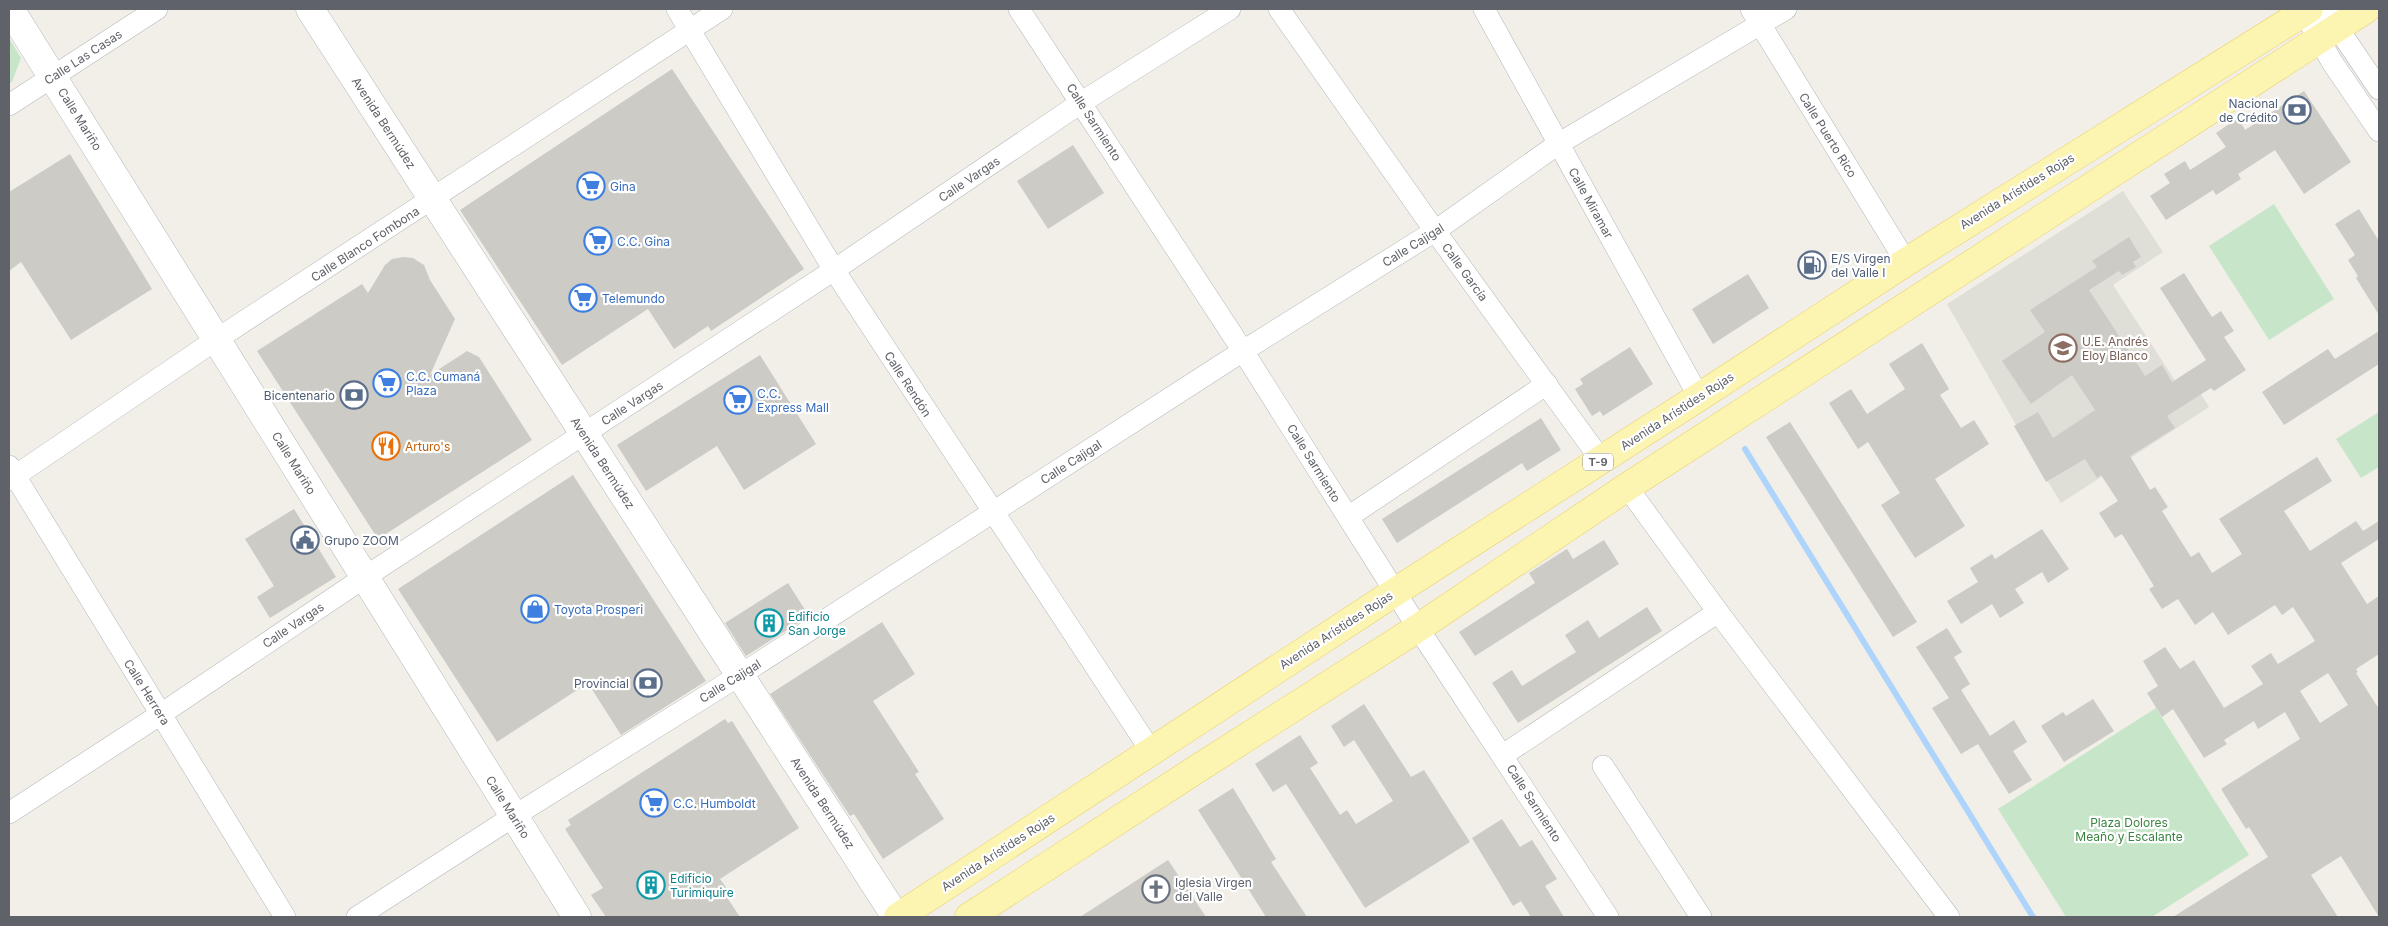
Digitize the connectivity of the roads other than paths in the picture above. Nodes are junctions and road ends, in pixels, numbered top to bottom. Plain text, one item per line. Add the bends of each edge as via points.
1 (10, 9) edge
2 (157, 9) edge
3 (310, 9) edge
4 (677, 9) edge
5 (722, 9) edge
6 (1019, 9) edge
7 (1230, 9) edge
8 (1278, 9) edge
9 (1484, 9) edge
10 (1786, 9) edge
11 (2366, 9) edge
12 (1756, 17) edge
13 (2316, 18) edge
14 (689, 30) junction
15 (54, 77) junction
16 (2379, 89) edge
17 (1082, 102) junction
18 (9, 105) edge
19 (2379, 131) edge
20 (1558, 144) junction
21 (433, 199) junction
22 (1436, 231) junction
23 (1906, 262) junction
24 (834, 270) junction
25 (217, 340) junction
26 (1243, 350) junction
27 (1547, 384) junction
28 (1699, 397) junction
29 (585, 434) junction
30 (1601, 460) junction
31 (11, 474) edge
32 (1627, 487) junction
33 (993, 513) junction
34 (1348, 517) junction
35 (365, 577) junction
36 (1395, 592) junction
37 (1718, 612) junction
38 (1418, 628) junction
39 (740, 675) junction
40 (161, 714) junction
41 (1151, 751) junction
42 (1503, 755) junction
43 (1603, 766) dead end
44 (9, 813) edge
45 (514, 816) junction
46 (285, 917) edge
47 (357, 917) edge
48 (577, 917) edge
49 (897, 917) edge
50 (969, 917) edge
51 (1608, 917) edge
52 (1701, 917) edge
53 (1949, 917) edge

1 - 15 street, Calle Mariño
2 - 15 street, Calle Las Casas
3 - 21 street, Avenida Bermúdez
4 - 14 street, Calle Rendón
5 - 14 street, Calle Blanco Fombona
6 - 17 street, Calle Sarmiento
7 - 17 street, Calle Vargas
8 - 22 street, Calle García
9 - 20 street, Calle Miramar
10 - 12 street, Calle Cajigal
11 - 13 main road, Avenida Arístides Rojas / T-9
12 - 20 street, Calle Cajigal
12 - 23 street, Calle Puerto Rico
13 - 16 street
13 - 19 street
13 - 23 main road, Avenida Arístides Rojas / T-9
13 - 32 main road, Avenida Arístides Rojas / T-9
14 - 21 street, Calle Blanco Fombona
14 - 24 street, Calle Rendón
15 - 18 street, Calle Las Casas
15 - 25 street, Calle Mariño
17 - 24 street, Calle Vargas
17 - 26 street, Calle Sarmiento
20 - 22 street, Calle Cajigal
20 - 28 street, Calle Miramar
21 - 25 street, Calle Blanco Fombona
21 - 29 street, Avenida Bermúdez
22 - 26 street, Calle Cajigal
22 - 27 street, Calle García
23 - 28 main road, Avenida Arístides Rojas / T-9
24 - 29 street, Calle Vargas
24 - 33 street, Calle Rendón
25 - 31 street, Calle Blanco Fombona
25 - 35 street, Calle Mariño
26 - 33 street, Calle Cajigal
26 - 34 street, Calle Sarmiento
27 - 30 street, Calle García
27 - 34 street
28 - 30 main road, Avenida Arístides Rojas / T-9
29 - 35 street, Calle Vargas
29 - 39 street, Avenida Bermúdez
30 - 36 main road, Avenida Arístides Rojas / T-9
31 - 40 street, Calle Herrera
32 - 37 street
32 - 38 main road, Avenida Arístides Rojas / T-9
33 - 39 street, Calle Cajigal
33 - 41 street, Calle Rendón
34 - 36 street, Calle Sarmiento
35 - 40 street, Calle Vargas
35 - 45 street, Calle Mariño
36 - 38 street, Calle Sarmiento
36 - 41 main road, Avenida Arístides Rojas / T-9
37 - 42 street
37 - 53 street
38 - 42 street, Calle Sarmiento
38 - 50 main road, Avenida Arístides Rojas / T-9
39 - 45 street, Calle Cajigal
39 - 49 street, Avenida Bermúdez
40 - 44 street, Calle Vargas
40 - 46 street, Calle Herrera
41 - 49 main road, Avenida Arístides Rojas / T-9
42 - 51 street, Calle Sarmiento
43 - 52 street
45 - 47 street, Calle Cajigal
45 - 48 street, Calle Mariño

